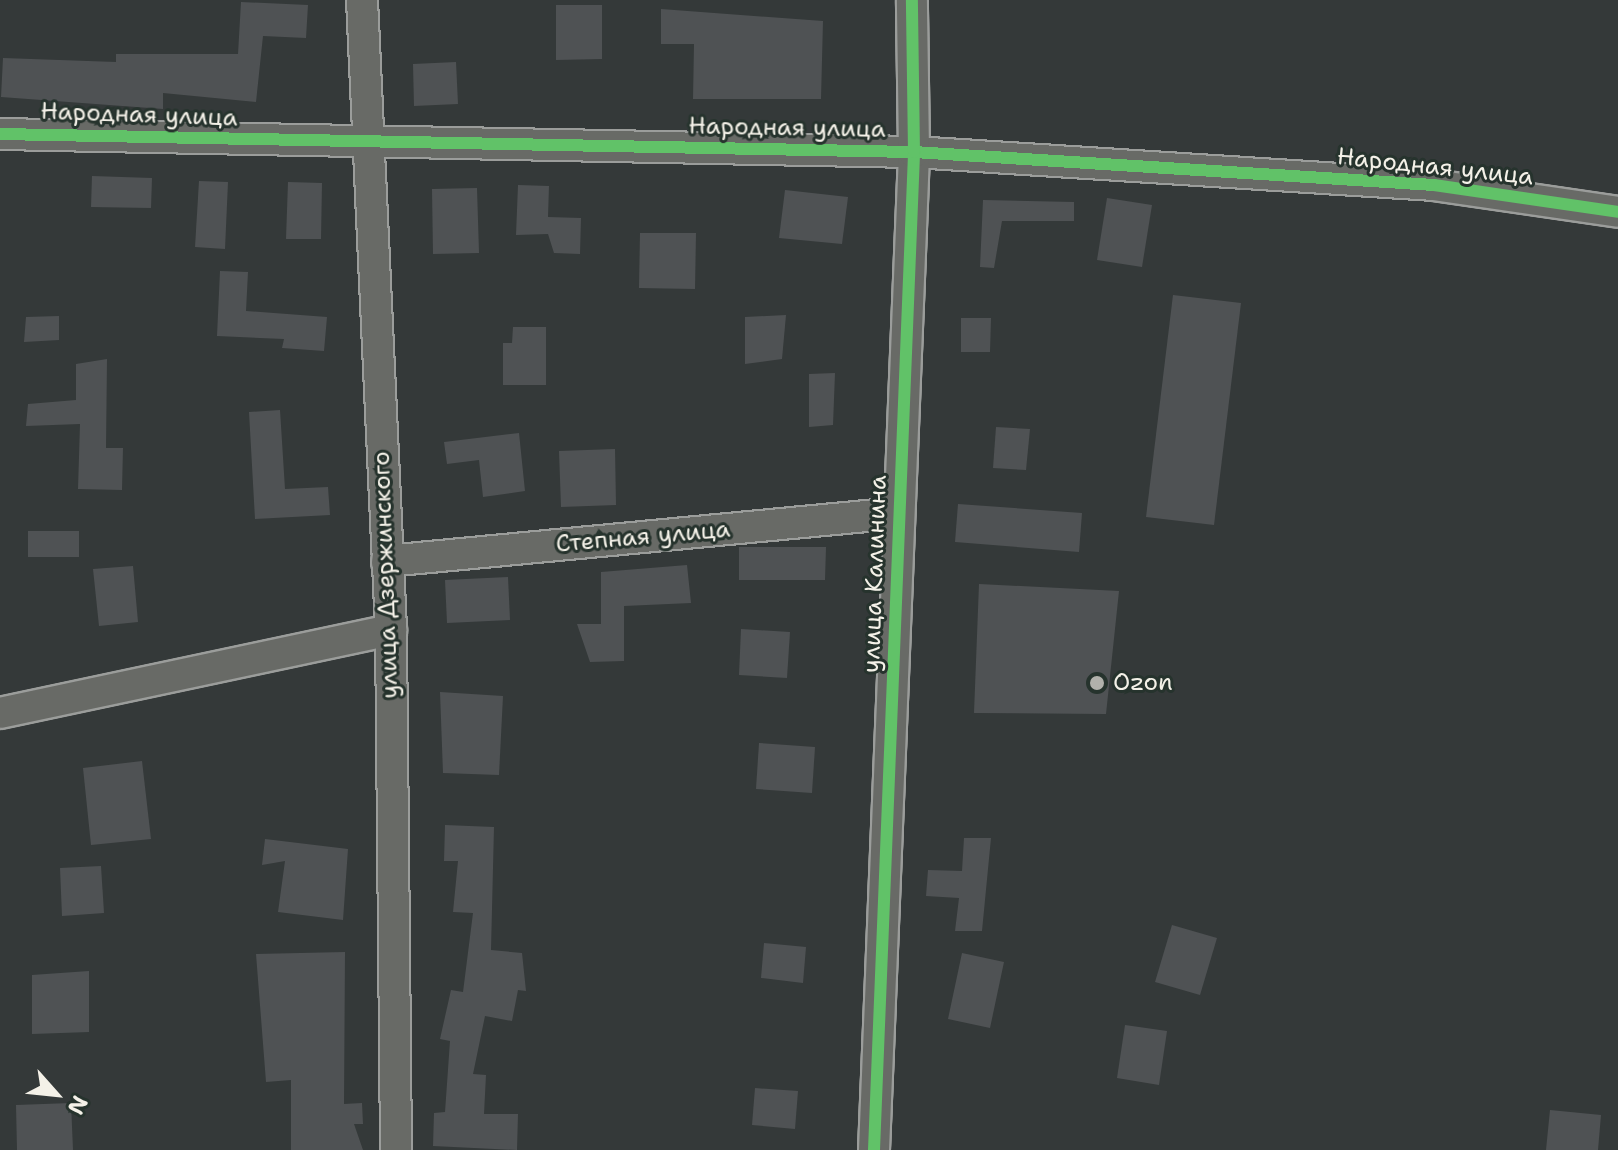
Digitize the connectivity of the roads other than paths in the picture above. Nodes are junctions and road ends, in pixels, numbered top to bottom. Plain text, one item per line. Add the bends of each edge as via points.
1 (362, 0) edge
2 (912, 0) edge
3 (0, 134) edge
4 (366, 144) junction
5 (914, 152) junction
6 (1618, 212) edge
7 (899, 513) junction
8 (387, 561) junction
9 (391, 630) junction
10 (0, 713) edge
11 (396, 1150) edge
12 (874, 1150) edge

1 - 4 street, улица Дзержинского
2 - 5 street, улица Калинина
3 - 4 street, Народная улица
4 - 5 street, Народная улица
4 - 8 street, улица Дзержинского
5 - 6 street, Народная улица via 1434,185
5 - 7 street, улица Калинина
7 - 8 street, Степная улица
7 - 12 street, улица Калинина
8 - 9 street, улица Дзержинского
9 - 10 street
9 - 11 street, улица Дзержинского

